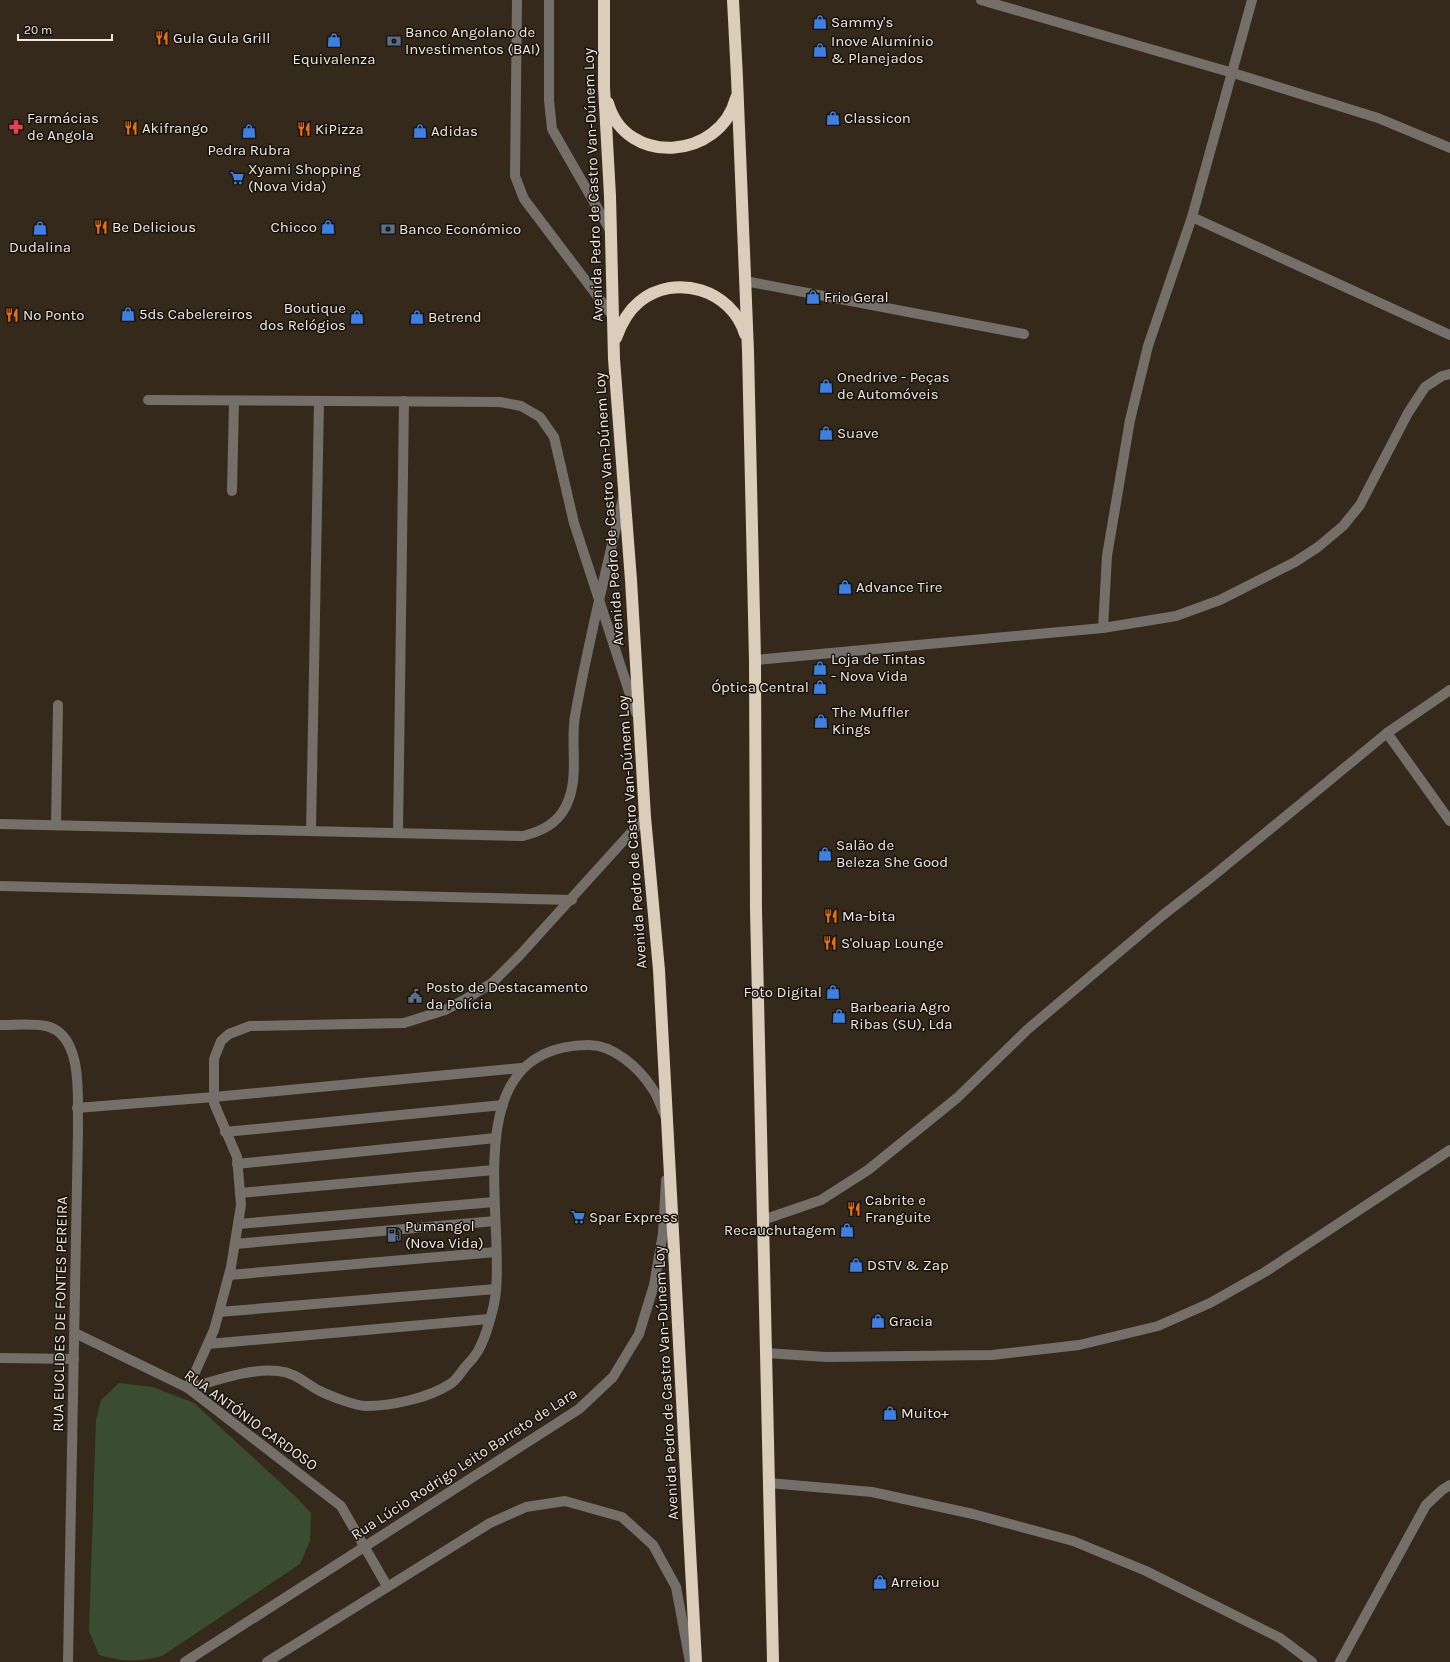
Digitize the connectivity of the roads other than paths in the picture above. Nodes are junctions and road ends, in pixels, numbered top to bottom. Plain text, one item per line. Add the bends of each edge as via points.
1 (517, 0) edge
2 (549, 0) edge
3 (604, 0) edge
4 (733, 0) edge
5 (981, 0) edge
6 (1252, 0) edge
7 (1234, 73) junction
8 (738, 78) junction
9 (604, 87) junction
10 (1450, 148) edge
11 (1192, 218) junction
12 (610, 230) junction
13 (745, 281) junction
14 (614, 318) junction
15 (1024, 334) dead end
16 (1450, 335) edge
17 (748, 351) junction
18 (614, 359) junction
19 (1450, 374) edge
20 (148, 400) dead end
21 (234, 401) junction
22 (404, 401) junction
23 (319, 402) junction
24 (232, 491) dead end
25 (623, 497) junction
26 (599, 600) junction
27 (1102, 628) junction
28 (755, 660) junction
29 (1450, 690) edge
30 (58, 706) dead end
31 (640, 724) junction
32 (1387, 733) junction
33 (644, 817) junction
34 (1450, 821) edge
35 (0, 824) edge
36 (56, 825) junction
37 (311, 831) junction
38 (398, 833) junction
39 (0, 886) edge
40 (572, 900) junction
41 (0, 1025) edge
42 (521, 1068) junction
43 (214, 1097) junction
44 (503, 1105) junction
45 (77, 1108) junction
46 (668, 1122) junction
47 (225, 1132) junction
48 (496, 1138) junction
49 (1450, 1150) edge
50 (237, 1164) junction
51 (494, 1170) junction
52 (240, 1192) junction
53 (494, 1202) junction
54 (763, 1220) junction
55 (495, 1221) junction
56 (238, 1224) junction
57 (235, 1244) junction
58 (496, 1252) junction
59 (229, 1275) junction
60 (496, 1289) junction
61 (219, 1312) junction
62 (489, 1319) junction
63 (75, 1333) junction
64 (208, 1344) junction
65 (766, 1353) junction
66 (0, 1358) edge
67 (74, 1359) junction
68 (188, 1388) junction
69 (768, 1483) junction
70 (1450, 1485) edge
71 (366, 1548) junction
72 (387, 1586) junction
73 (68, 1662) edge
74 (185, 1662) edge
75 (267, 1662) edge
76 (690, 1662) edge
77 (696, 1662) edge
78 (773, 1662) edge
79 (1312, 1662) edge
80 (1340, 1662) edge

1 - 14 street via 515,176 524,199
2 - 12 street via 549,100 552,129
3 - 9 highway, Avenida Pedro de Castro Van-Dúnem Loy
4 - 8 highway
5 - 7 street
6 - 7 street
7 - 10 street via 1378,118
7 - 11 street
8 - 9 highway via 735,100 725,121 700,142 680,148 647,144 629,134 609,107
8 - 13 highway
9 - 12 highway, Avenida Pedro de Castro Van-Dúnem Loy
11 - 16 street
11 - 27 street via 1148,346 1130,420 1108,556
12 - 14 highway, Avenida Pedro de Castro Van-Dúnem Loy
13 - 15 street
13 - 17 highway
14 - 18 highway, Avenida Pedro de Castro Van-Dúnem Loy
17 - 18 highway via 741,324 732,310 704,291 682,287 649,295 632,309 616,338
17 - 28 highway
18 - 25 highway, Avenida Pedro de Castro Van-Dúnem Loy
19 - 27 street via 1425,387 1408,413 1360,505 1343,526 1318,547 1295,562 1220,600 1176,616
20 - 21 street
21 - 23 street
21 - 24 street
22 - 23 street
22 - 26 street via 500,402 521,406 540,417 554,437 574,523
22 - 38 street
23 - 37 street
25 - 26 street
25 - 31 highway, Avenida Pedro de Castro Van-Dúnem Loy
26 - 31 street
26 - 38 street via 575,718 573,786 566,806 556,821 539,832 523,836
27 - 28 street
28 - 54 highway via 756,910
29 - 32 street
30 - 36 street
31 - 33 highway, Avenida Pedro de Castro Van-Dúnem Loy
32 - 34 street
32 - 54 street via 1145,930 1028,1029 956,1098 868,1170 821,1200
33 - 40 street
33 - 46 highway, Avenida Pedro de Castro Van-Dúnem Loy via 659,970
35 - 36 street
36 - 37 street
37 - 38 street
39 - 40 street
40 - 43 street via 492,983 445,1010 404,1023 250,1026 229,1034 221,1041 214,1059
41 - 45 street, RUA EUCLIDES DE FONTES PEREIRA via 47,1026 60,1032 70,1045 74,1058
42 - 43 street
42 - 44 street
42 - 46 street via 545,1054 567,1047 590,1045 608,1048 627,1060 653,1088
43 - 45 street
43 - 47 street
44 - 47 street
44 - 48 street
45 - 63 street, RUA EUCLIDES DE FONTES PEREIRA
46 - 71 street, Rua Lúcio Rodrigo Leito Barreto de Lara via 664,1233 654,1284 639,1334 613,1377 579,1409
46 - 77 highway, Avenida Pedro de Castro Van-Dúnem Loy
47 - 50 street via 237,1157
48 - 50 street
48 - 51 street
49 - 65 street via 1265,1272 1210,1303 1158,1326 1080,1345 992,1354 826,1357
50 - 52 street
51 - 52 street
51 - 53 street
52 - 56 street
53 - 55 street
53 - 56 street
54 - 65 highway
55 - 57 street
55 - 58 street
56 - 57 street
57 - 59 street
58 - 59 street
58 - 60 street
59 - 61 street
60 - 61 street
60 - 62 street
61 - 64 street
62 - 64 street
62 - 68 street via 478,1351 451,1384 409,1402 364,1406 321,1391 302,1378 280,1371 256,1370
63 - 67 street, RUA EUCLIDES DE FONTES PEREIRA
63 - 68 street, RUA ANTÓNIO CARDOSO
64 - 68 street
65 - 69 highway
66 - 67 street
67 - 73 street, RUA EUCLIDES DE FONTES PEREIRA
68 - 71 street, RUA ANTÓNIO CARDOSO via 341,1506
69 - 78 highway
69 - 79 street via 872,1492 973,1514 1073,1541 1146,1570 1280,1638
70 - 80 street via 1426,1505
71 - 72 street, RUA ANTÓNIO CARDOSO
71 - 74 street, Rua Lúcio Rodrigo Leito Barreto de Lara
72 - 75 street
72 - 76 street via 490,1523 526,1507 565,1501 622,1517 653,1545 676,1587

